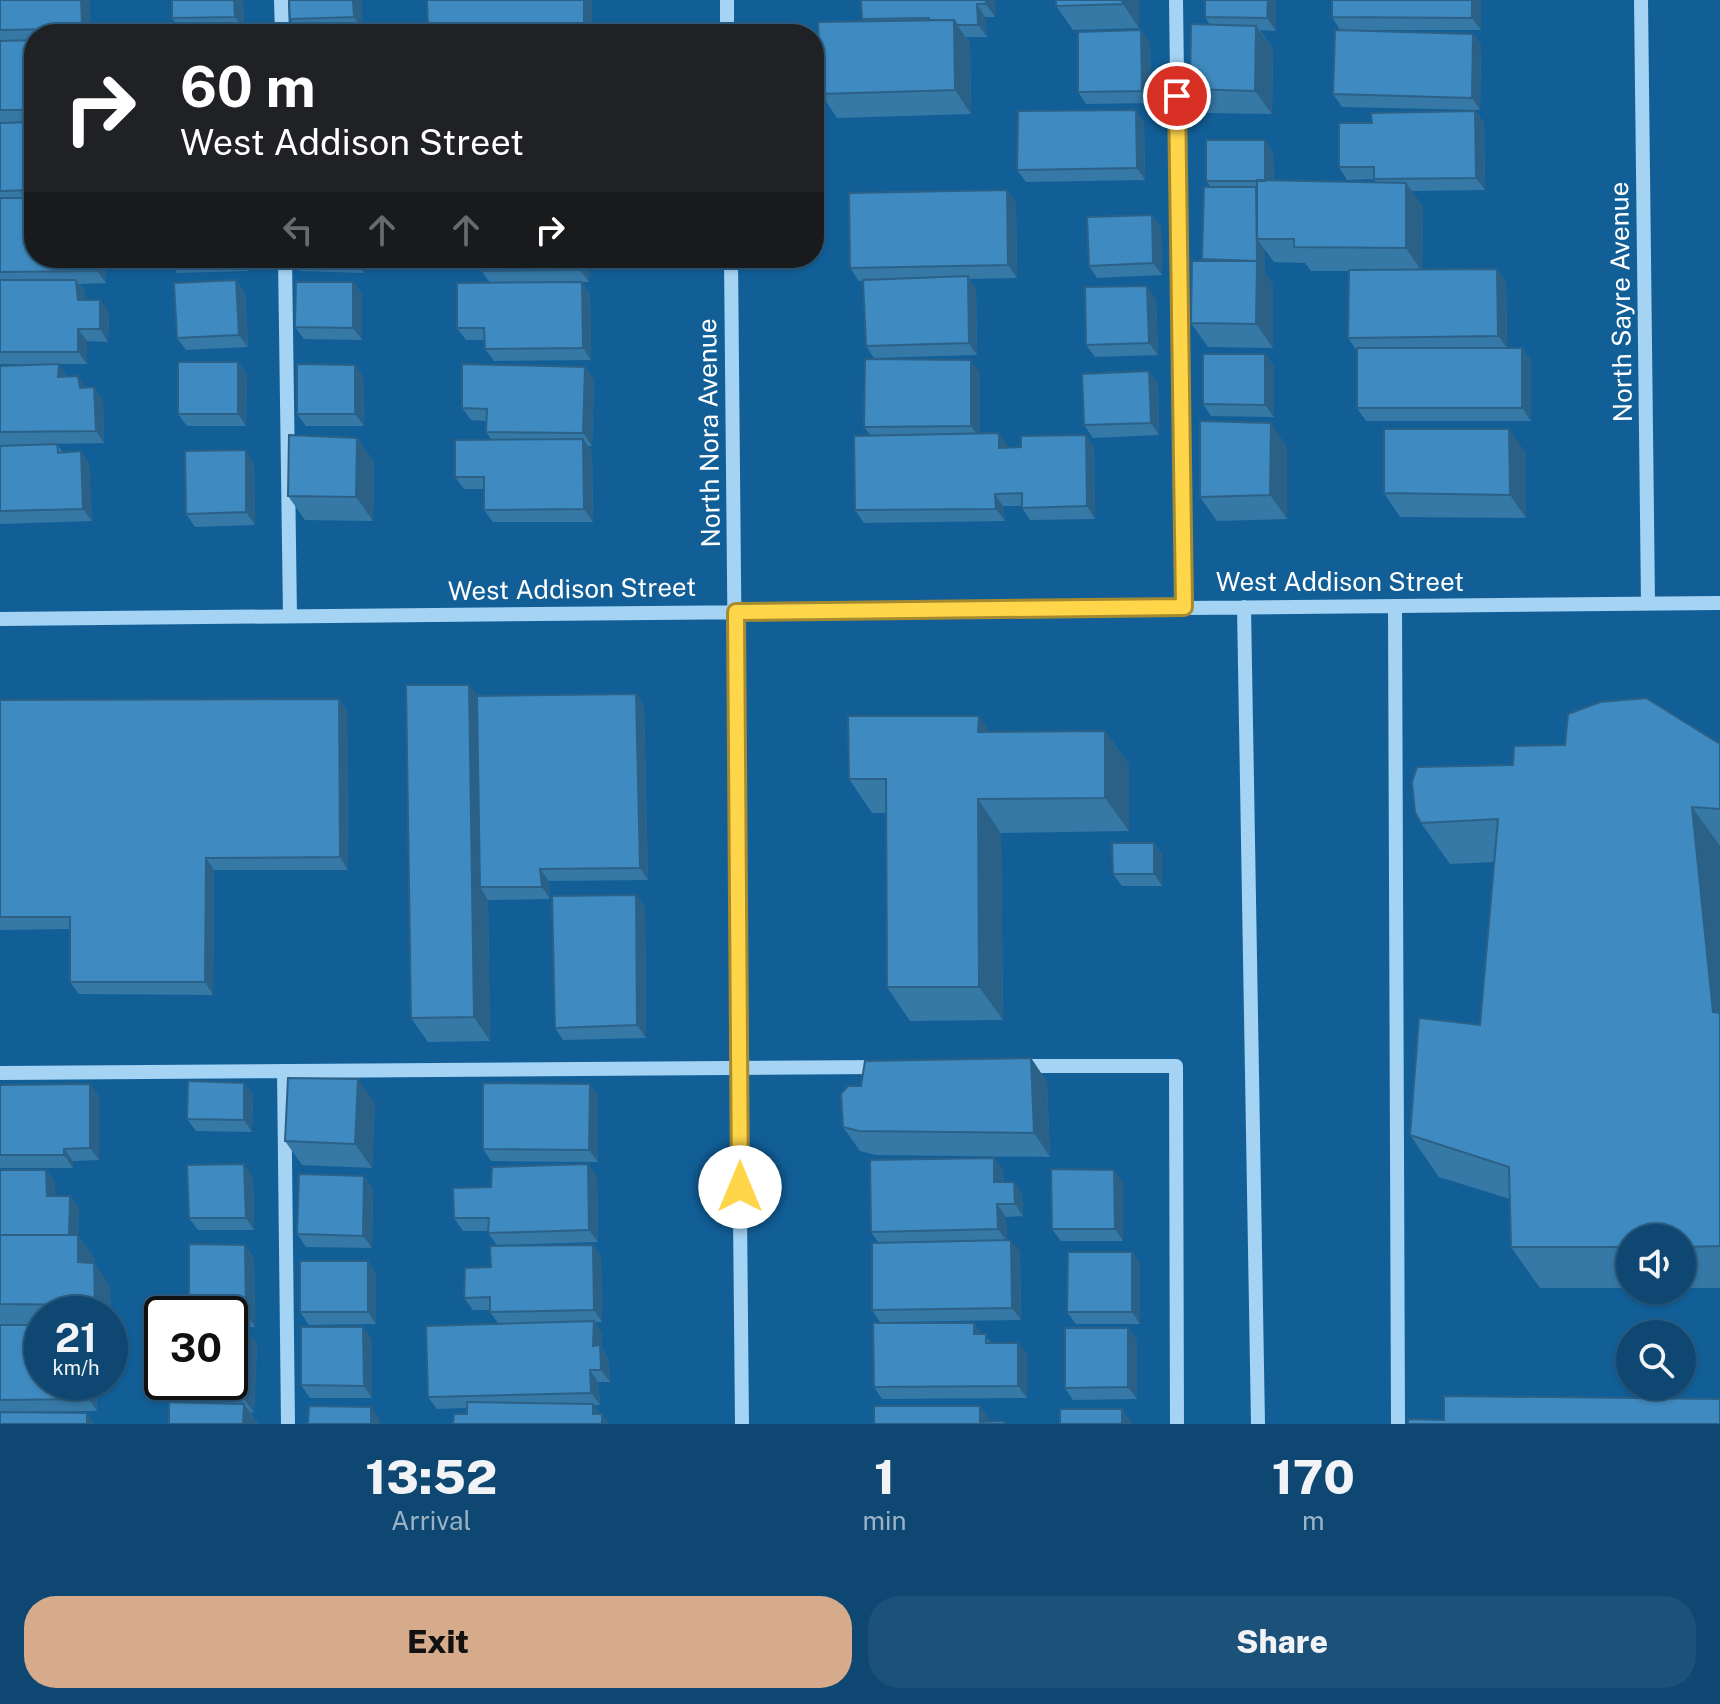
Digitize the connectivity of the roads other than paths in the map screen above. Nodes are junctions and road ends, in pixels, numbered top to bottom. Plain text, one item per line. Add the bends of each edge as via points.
1 (281, 0) edge
2 (727, 0) edge
3 (1176, 0) edge
4 (1641, 0) edge
5 (282, 24) edge
6 (727, 24) edge
7 (285, 268) edge
8 (731, 268) edge
9 (1648, 603) junction
10 (1720, 603) edge
11 (1395, 606) junction
12 (1184, 607) junction
13 (1244, 607) junction
14 (736, 612) junction
15 (290, 616) junction
16 (0, 619) edge
17 (1004, 1066) edge
18 (894, 1067) edge
19 (739, 1068) junction
20 (284, 1071) junction
21 (0, 1073) edge
22 (288, 1424) edge
23 (742, 1424) edge
24 (1177, 1424) edge
25 (1258, 1424) edge
26 (1398, 1424) edge

1 - 5 street
2 - 6 street
3 - 12 street
4 - 9 street, North Sayre Avenue
7 - 15 street
8 - 14 street, North Nora Avenue
9 - 10 street, West Addison Street
9 - 11 street, West Addison Street
11 - 13 street, West Addison Street
11 - 26 street
12 - 13 street, West Addison Street
12 - 14 street, West Addison Street
13 - 25 street
14 - 15 street, West Addison Street
14 - 19 street, North Nora Avenue
15 - 16 street, West Addison Street
17 - 24 street via 1176,1066
18 - 19 street
19 - 20 street
19 - 23 street, North Nora Avenue
20 - 21 street
20 - 22 street

